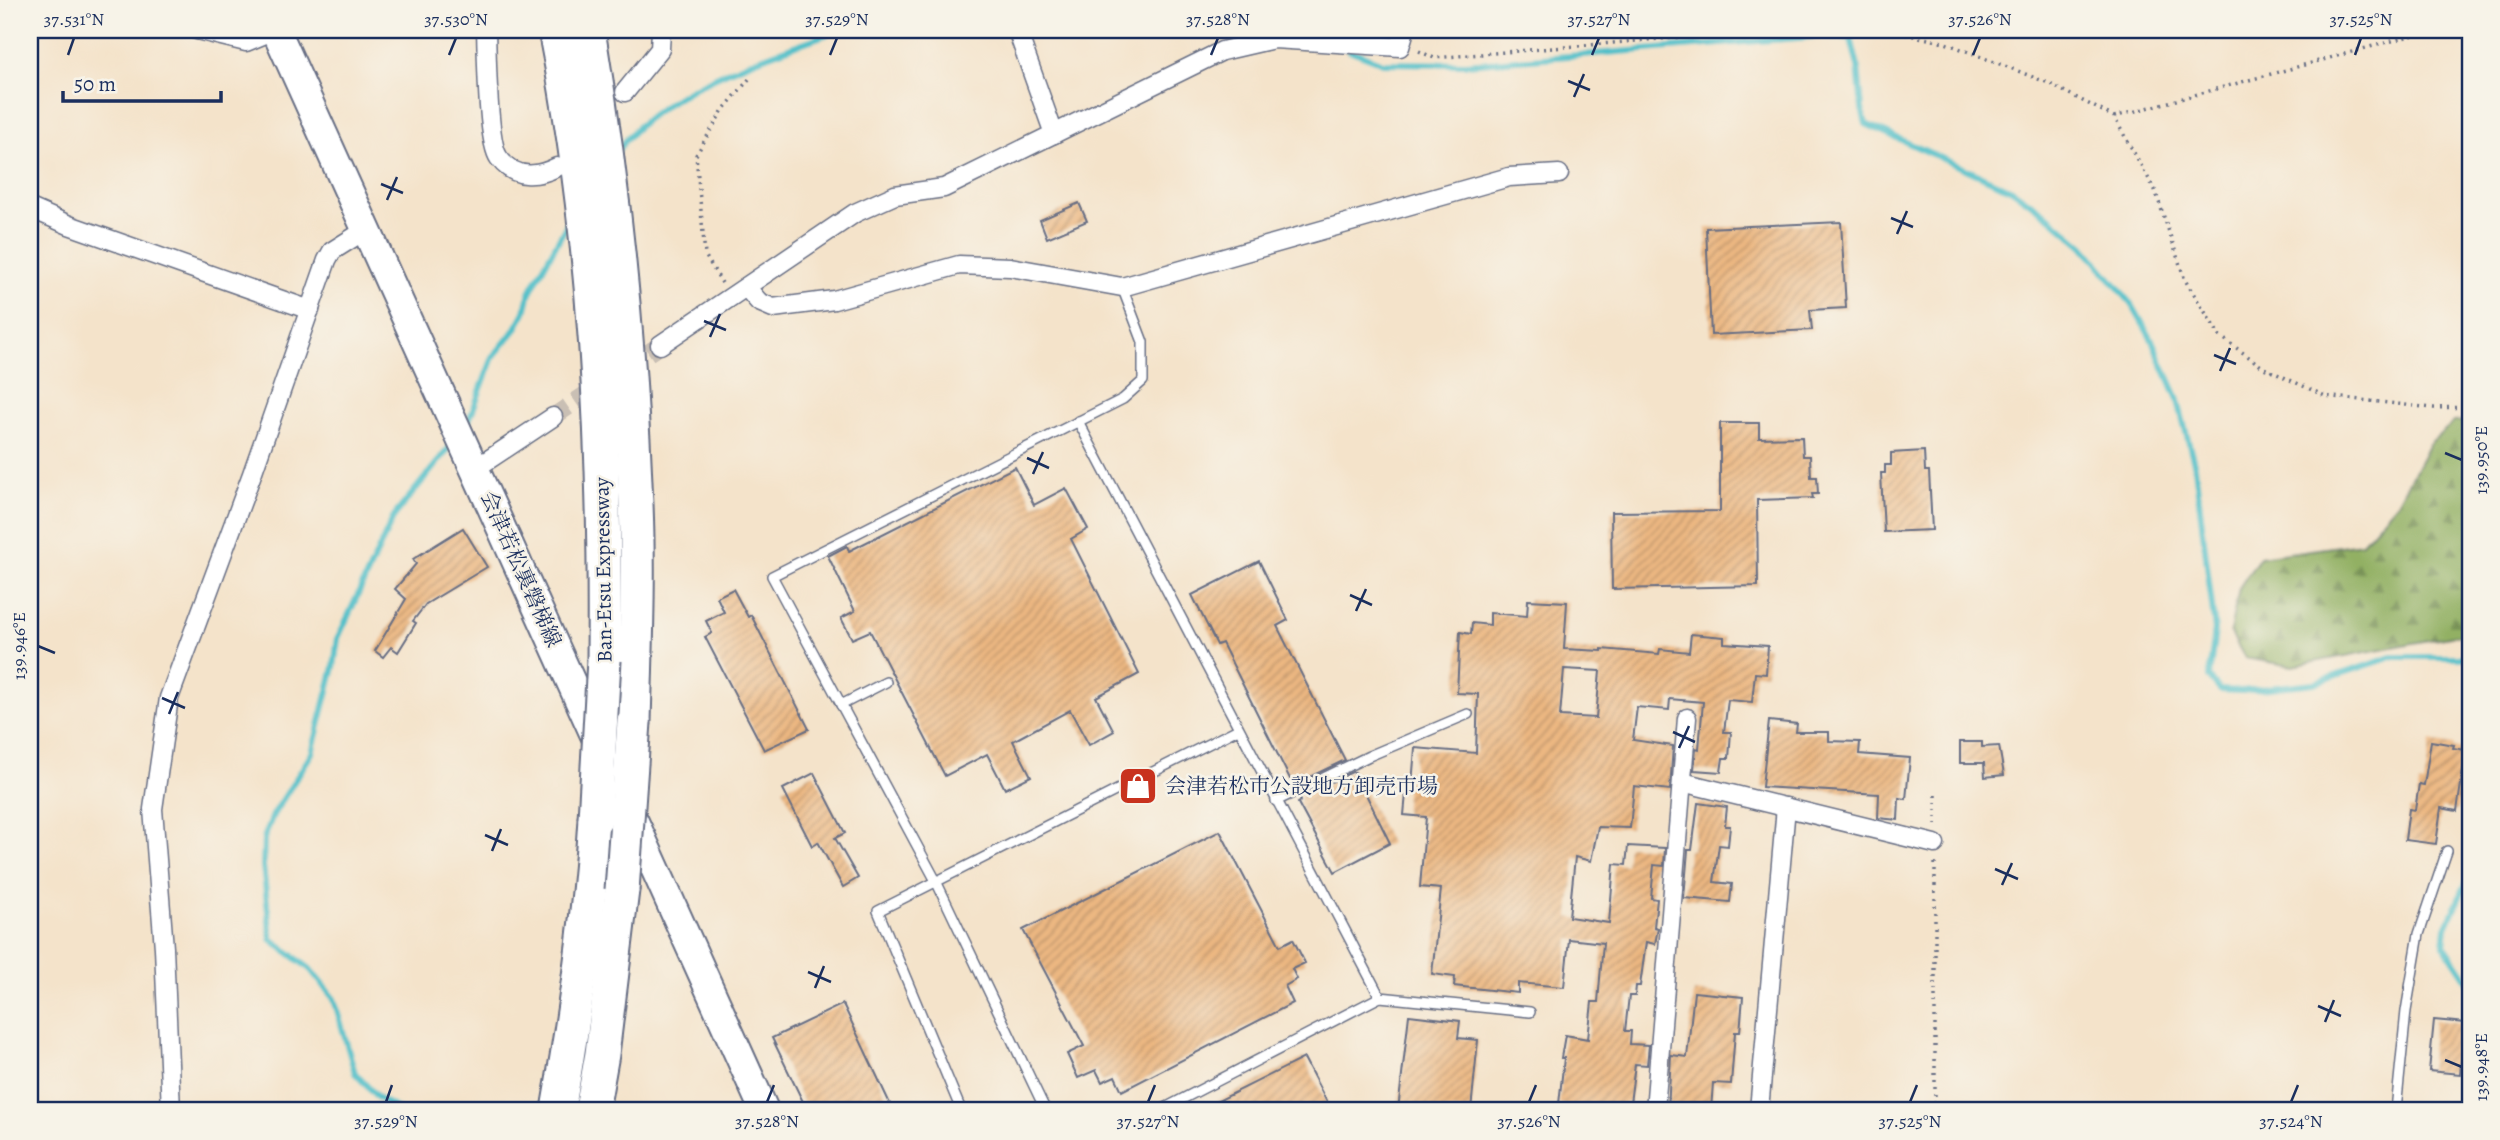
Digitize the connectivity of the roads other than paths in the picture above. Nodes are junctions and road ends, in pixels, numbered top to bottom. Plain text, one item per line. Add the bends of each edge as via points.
1 (197, 30) edge
2 (276, 30) edge
3 (486, 30) edge
4 (555, 30) edge
5 (588, 30) edge
6 (661, 30) edge
7 (1017, 30) edge
8 (1402, 38) edge
9 (625, 92) dead end
10 (1054, 134) junction
11 (567, 162) junction
12 (1559, 174) dead end
13 (30, 208) edge
14 (367, 229) junction
15 (746, 286) junction
16 (1122, 287) junction
17 (310, 310) junction
18 (660, 345) tunnel mouth
19 (553, 417) tunnel mouth
20 (1078, 421) junction
21 (476, 468) junction
22 (886, 682) dead end
23 (841, 705) junction
24 (1468, 714) dead end
25 (1687, 718) dead end
26 (1238, 729) junction
27 (1682, 782) junction
28 (1276, 801) junction
29 (1786, 807) junction
30 (1936, 844) road end
31 (2447, 851) dead end
32 (936, 881) junction
33 (1380, 997) junction
34 (1530, 1012) dead end
35 (171, 1110) edge
36 (558, 1110) edge
37 (592, 1110) edge
38 (764, 1110) edge
39 (961, 1110) edge
40 (1048, 1110) edge
41 (1148, 1110) edge
42 (1655, 1110) edge
43 (1759, 1110) edge
44 (2396, 1110) edge

1 - 2 street via 246,42
2 - 14 main road, 会津若松裏磐梯線
3 - 11 street via 489,110 497,156 508,168 524,174 542,174
4 - 11 highway, Ban-Etsu Expressway
5 - 37 highway, Ban-Etsu Expressway, bridge via 614,209 636,505 634,722 622,890
6 - 9 street via 660,49
7 - 10 street
8 - 10 street via 1274,39 1222,51
10 - 15 street via 944,188 895,195 855,213
11 - 36 highway, Ban-Etsu Expressway, bridge via 586,234 597,356 604,660 588,900
12 - 16 street via 1509,177
13 - 17 street
14 - 17 street via 332,251
14 - 21 main road, 会津若松裏磐梯線
15 - 16 street via 759,302 773,308 834,300 959,265 1010,267
15 - 18 street
16 - 20 lane via 1143,342 1143,381 1123,399
17 - 35 street via 169,698 153,809
19 - 21 street
20 - 23 lane via 772,576
20 - 26 lane
21 - 38 main road, 会津若松裏磐梯線
22 - 23 lane
23 - 32 lane
24 - 28 lane
25 - 27 street
26 - 28 lane
26 - 32 lane
27 - 29 street
27 - 42 street
28 - 33 lane
29 - 30 street
29 - 43 street
31 - 44 lane via 2419,934
32 - 39 lane via 878,911
32 - 40 lane
33 - 34 lane
33 - 41 lane via 1163,1109

